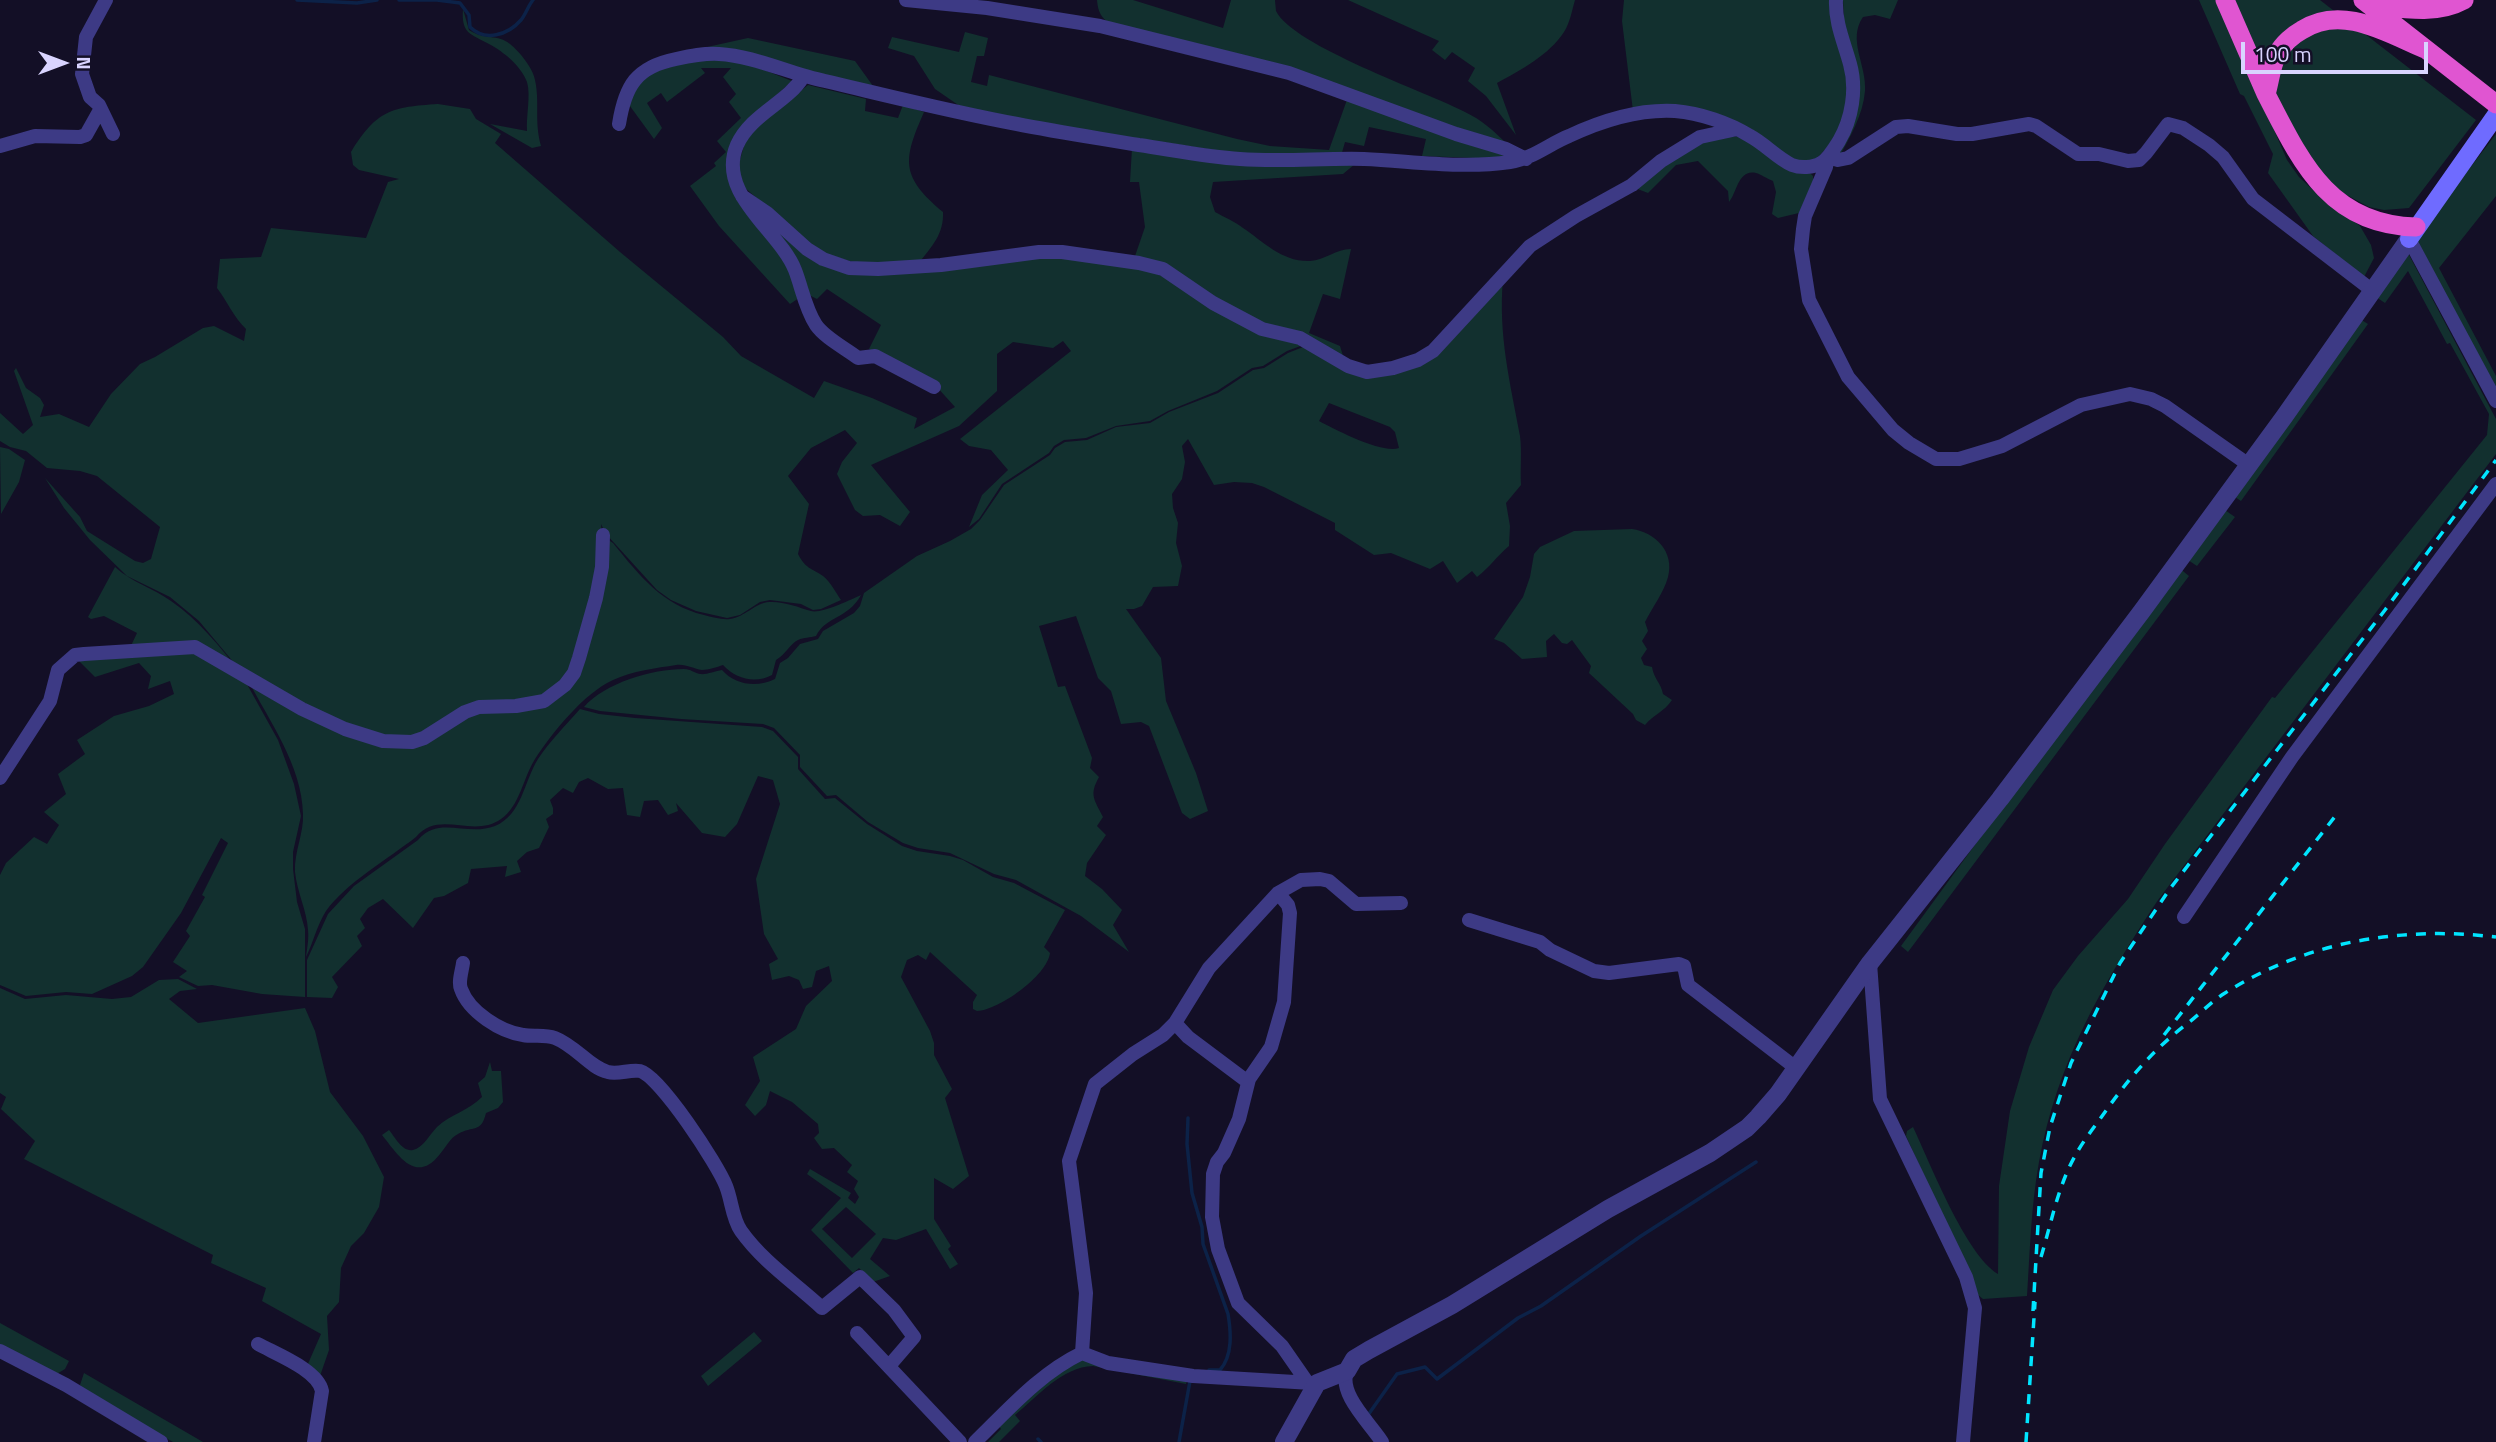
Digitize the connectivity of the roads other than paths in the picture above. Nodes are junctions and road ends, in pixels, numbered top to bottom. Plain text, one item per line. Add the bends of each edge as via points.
1 (106, 0) edge
2 (906, 0) edge
3 (1836, 0) edge
4 (2225, 0) edge
5 (2464, 0) edge
6 (2366, 2) edge
7 (2425, 50) junction
8 (803, 77) junction
9 (2266, 94) junction
10 (2496, 104) edge
11 (100, 110) junction
12 (2496, 115) edge
13 (619, 124) dead end
14 (1737, 129) junction
15 (113, 134) dead end
16 (0, 146) edge
17 (1828, 156) junction
18 (1526, 159) junction
19 (742, 196) junction
20 (2413, 233) junction
21 (2373, 291) junction
22 (934, 387) dead end
23 (2496, 401) edge
24 (2249, 465) junction
25 (2496, 484) edge
26 (603, 535) dead end
27 (0, 778) edge
28 (1278, 893) junction
29 (1401, 903) dead end
30 (2184, 917) dead end
31 (1469, 920) dead end
32 (463, 963) dead end
33 (1870, 963) junction
34 (1174, 1023) junction
35 (1796, 1068) junction
36 (1248, 1082) junction
37 (857, 1333) dead end
38 (258, 1344) dead end
39 (0, 1352) edge
40 (1082, 1353) junction
41 (889, 1366) junction
42 (1346, 1371) junction
43 (1312, 1383) junction
44 (161, 1442) edge
45 (314, 1442) edge
46 (960, 1442) edge
47 (975, 1442) edge
48 (1284, 1442) edge
49 (1382, 1442) edge
50 (1964, 1442) edge

1 - 11 street via 86,37 81,65 90,97
2 - 18 street via 1100,26 1289,73
3 - 17 street via 1852,73 1852,97 1844,132
4 - 9 highway
5 - 6 highway via 2425,10
6 - 7 highway
7 - 9 highway via 2365,23 2343,19 2316,23 2294,35 2278,52
7 - 10 highway
8 - 13 street via 719,54 669,60 633,80
8 - 18 street via 1023,126 1203,156 1441,164
8 - 19 street via 797,88 763,112 737,145 732,166
9 - 20 highway via 2294,148 2327,194 2373,221
11 - 15 street
11 - 16 street via 86,135 35,135
12 - 20 main road
14 - 17 street via 1796,166 1813,166
14 - 18 street via 1686,112 1653,112 1569,136
14 - 19 street via 1700,137 1632,185 1530,246 1433,351 1367,372 1300,338 1262,329 1163,269 1062,252 941,265 849,268 807,249
17 - 21 street via 1847,159 1896,127 1972,134 2029,124 2078,154 2128,161 2139,160 2168,124 2177,126 2223,158 2253,199
17 - 24 street via 1802,229 1809,300 1848,377 1893,430 1916,447 1947,460 1972,456 2002,446 2081,405 2130,394 2165,406
19 - 22 street via 794,268 817,327 858,358 875,356
20 - 21 street
20 - 23 street
21 - 24 street
24 - 33 street via 2000,799
25 - 30 street via 2292,757
26 - 27 street via 600,578 579,658 565,685 544,701 479,706 424,738 383,741 302,709 195,647 75,655 58,670 50,701
28 - 29 street via 1301,880 1320,879 1356,904
28 - 34 street via 1209,968
28 - 36 street via 1290,913 1284,1002 1271,1047
31 - 35 street via 1540,942 1594,971 1684,966 1688,985
32 - 41 street via 460,987 469,1003 491,1022 525,1036 547,1036 568,1043 608,1072 640,1071 652,1079 708,1153 726,1186 742,1233 776,1270 822,1308 860,1277 894,1310 914,1337
33 - 35 street
33 - 50 street via 1880,1098 1966,1277 1975,1308
34 - 36 street
34 - 40 street via 1095,1084 1069,1161 1086,1293
35 - 42 street via 1758,1117 1733,1138 1354,1359
36 - 43 street via 1239,1119 1213,1174 1213,1233 1238,1303
37 - 41 street
38 - 45 street via 297,1364 320,1384
39 - 44 street
40 - 43 street via 1108,1363 1193,1376
40 - 47 street via 1039,1382
41 - 46 street
42 - 43 street
42 - 49 street via 1346,1388 1354,1405
43 - 48 street

